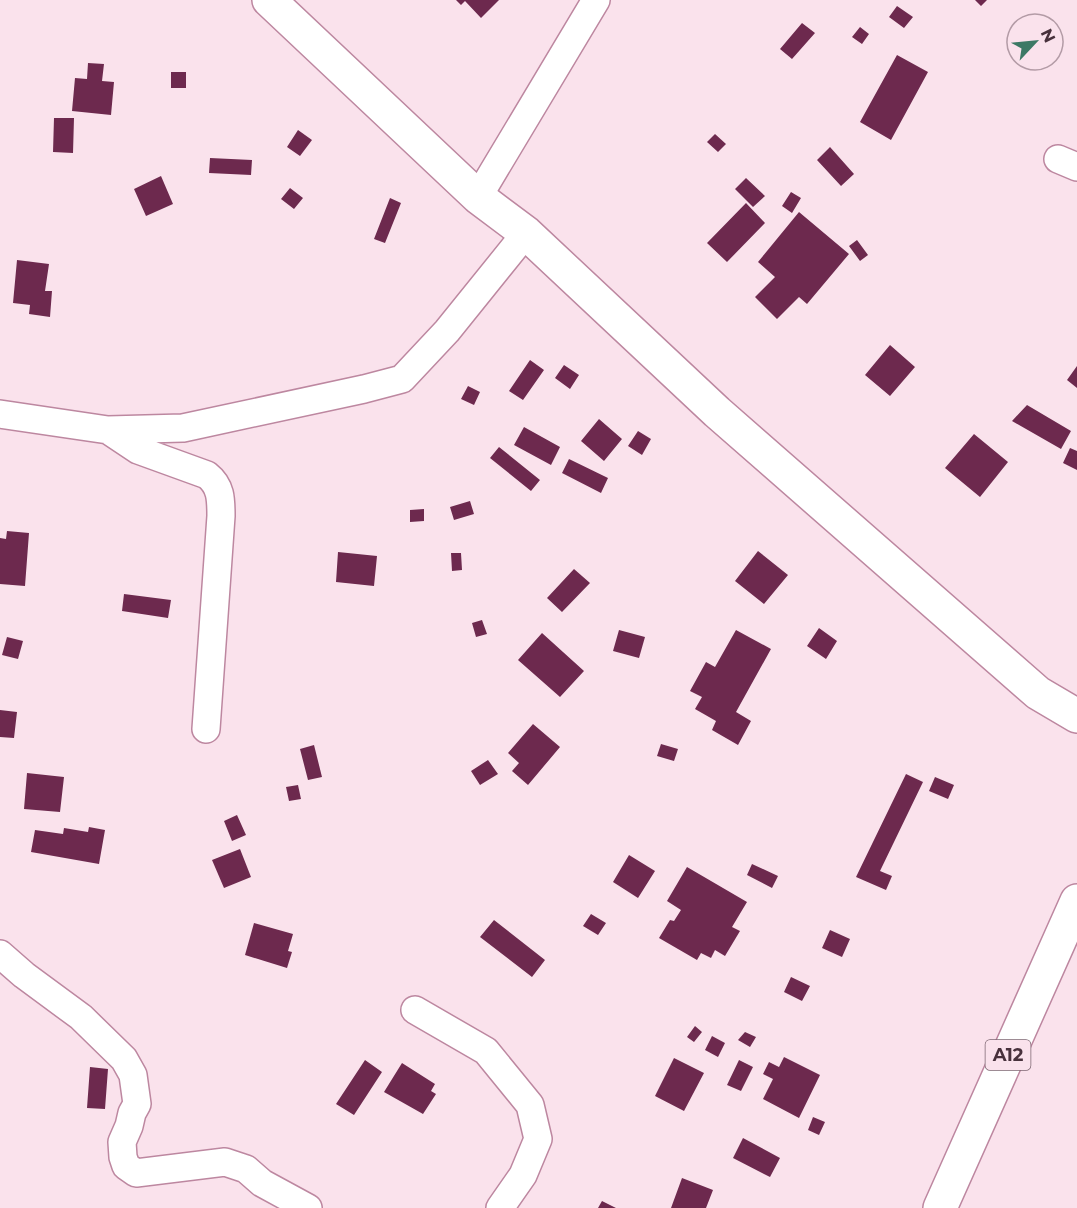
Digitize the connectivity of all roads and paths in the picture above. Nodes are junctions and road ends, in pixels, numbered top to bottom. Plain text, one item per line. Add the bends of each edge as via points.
1 (269, 0) edge
2 (596, 0) edge
3 (478, 196) junction
4 (526, 233) junction
5 (0, 414) edge
6 (108, 430) junction
7 (1077, 716) edge
8 (206, 729) dead end
9 (1077, 901) edge
10 (0, 954) edge
11 (415, 1010) dead end
12 (308, 1208) edge
13 (500, 1208) edge
14 (940, 1208) edge

1 - 3 street
2 - 3 street
3 - 4 street
4 - 6 street via 447,331 402,379 183,428
4 - 7 street via 717,411 1029,686
5 - 6 street
6 - 8 street via 138,450 207,475 218,489 221,516
9 - 14 street, A12
10 - 12 street via 81,1017 124,1059 133,1075 137,1104 122,1142 126,1166 136,1173 225,1162 246,1169 262,1183
11 - 13 street via 486,1051 530,1105 538,1139 523,1175

